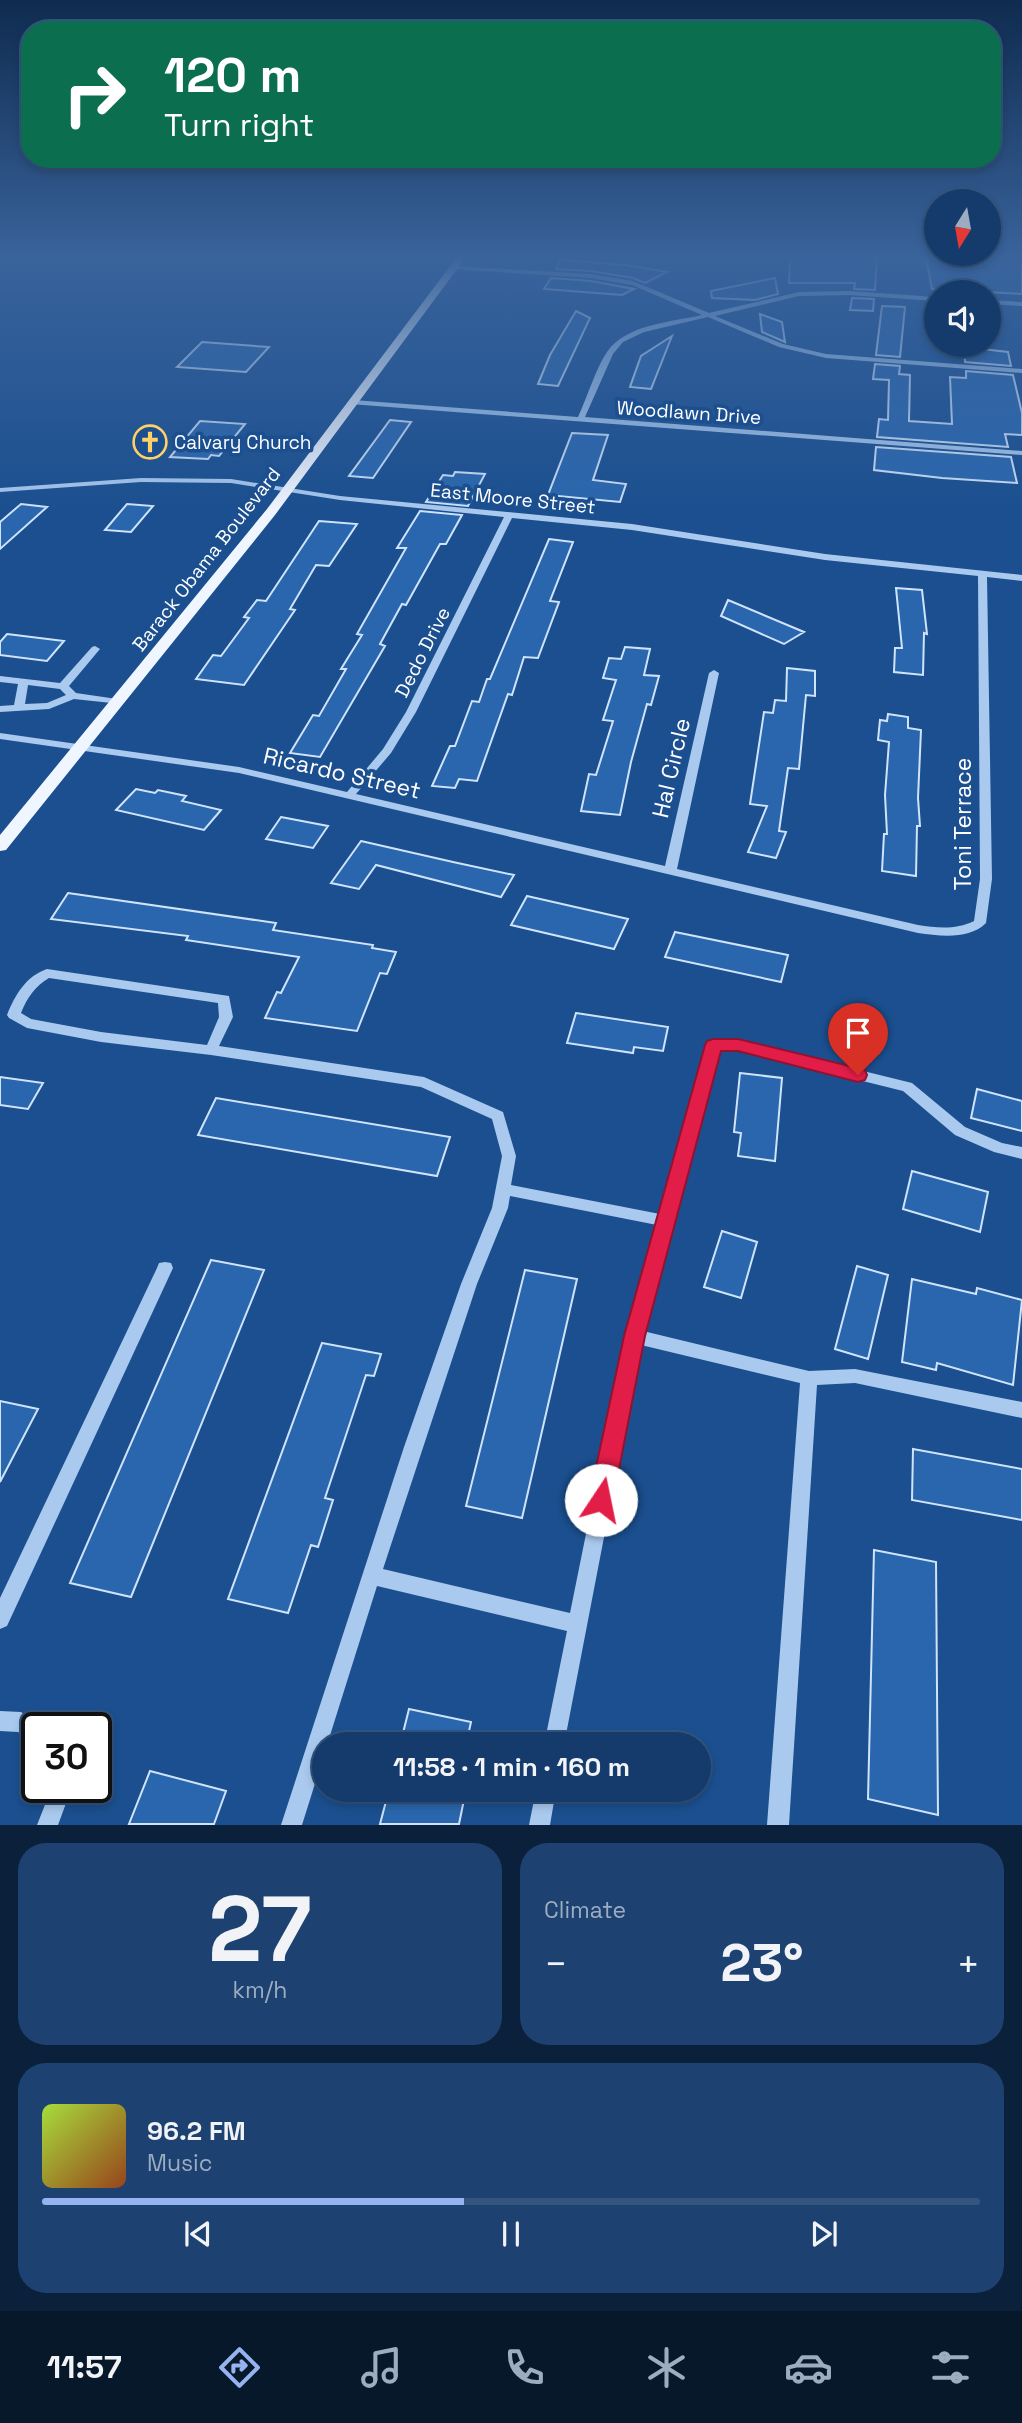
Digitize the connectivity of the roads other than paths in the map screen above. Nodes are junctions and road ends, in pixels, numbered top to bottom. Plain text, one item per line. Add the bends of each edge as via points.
1 (398, 342) edge
2 (620, 342) edge
3 (772, 342) edge
4 (1022, 370) edge
5 (353, 402) junction
6 (581, 419) junction
7 (1022, 453) edge
8 (13, 489) junction
9 (287, 489) junction
10 (0, 490) edge
11 (0, 500) edge
12 (510, 514) junction
13 (982, 573) junction
14 (1022, 578) edge
15 (95, 649) dead end
16 (714, 673) dead end
17 (0, 678) edge
18 (24, 681) junction
19 (63, 686) junction
20 (73, 696) junction
21 (117, 702) junction
22 (19, 708) junction
23 (0, 709) edge
24 (0, 736) edge
25 (80, 748) junction
26 (349, 796) junction
27 (0, 846) edge
28 (670, 872) junction
29 (211, 1050) junction
30 (1022, 1153) edge
31 (504, 1189) junction
32 (666, 1221) junction
33 (165, 1268) dead end
34 (635, 1336) junction
35 (809, 1378) junction
36 (1022, 1410) edge
37 (372, 1576) junction
38 (0, 1619) edge
39 (576, 1624) junction
40 (0, 1721) edge
41 (21, 1723) edge
42 (556, 1732) edge
43 (544, 1802) edge
44 (56, 1803) edge
45 (47, 1825) edge
46 (291, 1825) edge
47 (539, 1825) edge
48 (778, 1825) edge

1 - 5 main road, Barack Obama Boulevard
2 - 6 street via 610,353
3 - 4 street via 811,353
5 - 6 street, Woodlawn Drive
5 - 9 main road, Barack Obama Boulevard
6 - 7 street, Woodlawn Drive
8 - 9 street, East Moore Street via 170,479
8 - 10 street, East Moore Street
8 - 11 street
9 - 12 street, East Moore Street
9 - 21 main road, Barack Obama Boulevard
12 - 13 street, East Moore Street via 655,530 825,557
12 - 26 street, Dedo Drive via 411,712 387,751
13 - 14 street, East Moore Street
13 - 28 street, Toni Terrace via 986,878 980,923 967,931 918,929
15 - 19 street
16 - 28 street, Hal Circle
17 - 18 street
18 - 19 street
18 - 22 street
19 - 20 street
20 - 21 street
20 - 22 street via 49,706
21 - 25 main road, Barack Obama Boulevard
22 - 23 street
24 - 25 street, Ricardo Street
25 - 26 street, Ricardo Street via 239,770
25 - 27 main road, Barack Obama Boulevard
26 - 28 street, Ricardo Street
29 - 29 street via 101,1037 27,1023 14,1015 24,993 47,973 224,999 226,1017
29 - 31 street via 424,1082 498,1116 509,1157
30 - 32 street via 960,1131 906,1087 738,1045 713,1045
31 - 32 street
31 - 37 street
32 - 34 street
33 - 38 street
34 - 35 street
34 - 39 street
35 - 36 street via 855,1376
35 - 48 street
37 - 39 street
37 - 46 street
39 - 42 street
40 - 41 street
43 - 47 street
44 - 45 street

